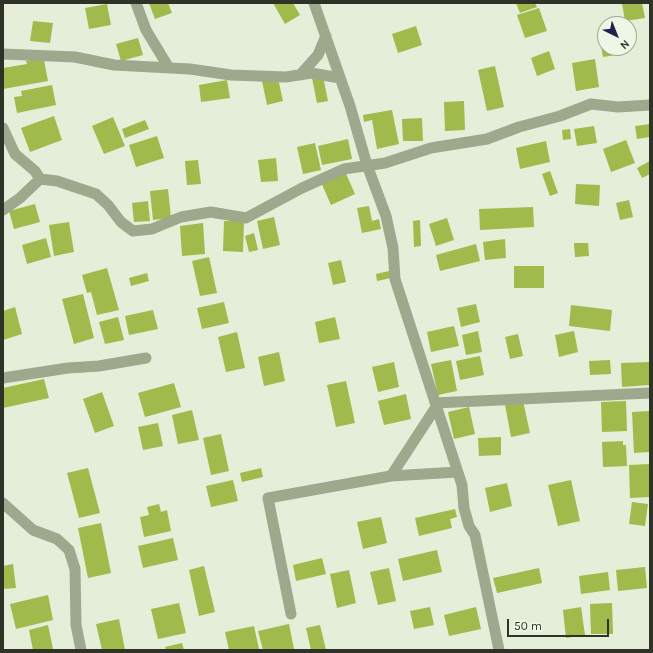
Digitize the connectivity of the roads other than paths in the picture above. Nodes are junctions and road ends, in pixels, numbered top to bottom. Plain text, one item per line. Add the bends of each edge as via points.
1 (136, 3) edge
2 (314, 3) edge
3 (326, 36) junction
4 (3, 54) edge
5 (169, 68) junction
6 (300, 75) junction
7 (340, 78) junction
8 (650, 105) edge
9 (3, 128) edge
10 (367, 165) junction
11 (40, 179) junction
12 (3, 210) edge
13 (146, 358) dead end
14 (3, 378) edge
15 (650, 393) edge
16 (436, 405) junction
17 (457, 472) junction
18 (391, 476) junction
19 (3, 503) edge
20 (291, 614) dead end
21 (81, 650) edge
22 (499, 650) edge

1 - 5 street via 146,30
2 - 3 street
3 - 6 street via 318,55
3 - 7 street
4 - 5 street via 75,57 114,65
5 - 6 street via 265,77
6 - 7 street via 311,73
7 - 10 street
8 - 10 street via 618,107 591,104 487,139 431,148 385,163
9 - 11 street via 15,154 36,171
10 - 11 street via 344,169 246,218 211,212 181,217 152,229 133,231 121,222 96,194 58,181
10 - 16 street via 386,216 393,248 395,279
11 - 12 street
13 - 14 street
15 - 16 street
16 - 17 street
16 - 18 street
17 - 18 street
17 - 22 street via 464,494 467,519 475,535
18 - 20 street via 268,498
19 - 21 street via 33,530 57,539 69,550 75,569 76,625

